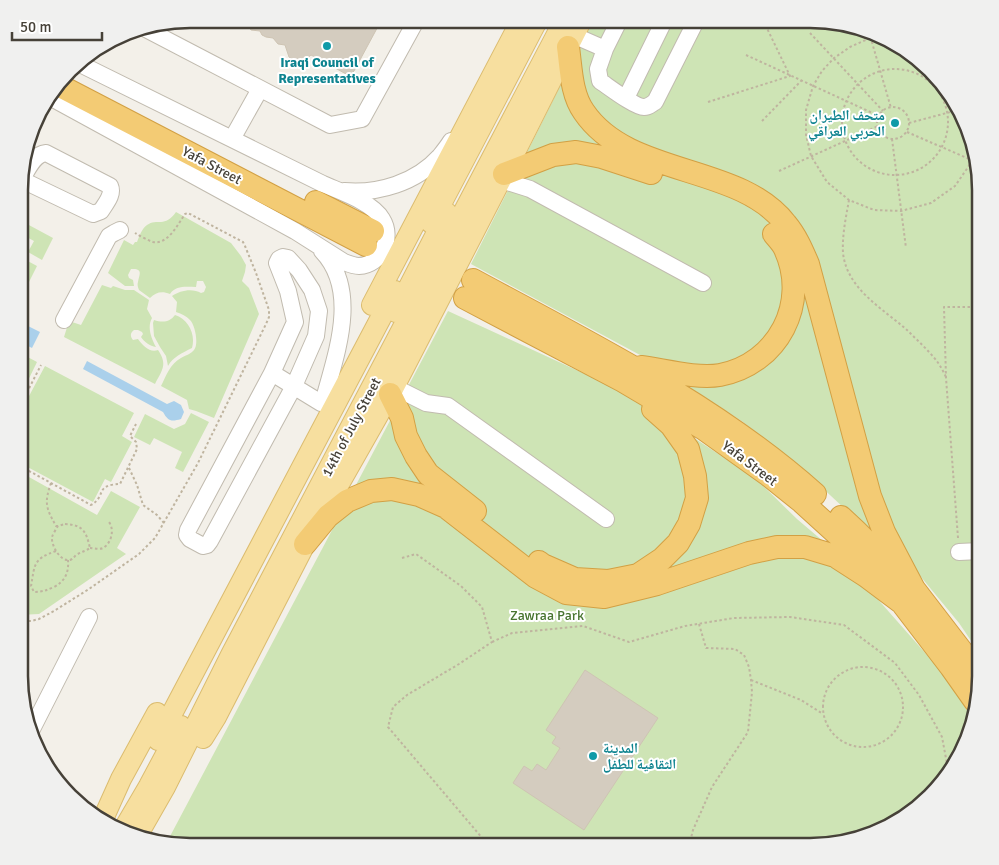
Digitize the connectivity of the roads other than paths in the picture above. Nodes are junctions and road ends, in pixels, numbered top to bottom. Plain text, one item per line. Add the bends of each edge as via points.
1 (412, 28) edge
2 (517, 28) edge
3 (533, 28) edge
4 (545, 28) edge
5 (616, 28) edge
6 (660, 28) edge
7 (692, 28) edge
8 (572, 30) edge
9 (152, 32) edge
10 (606, 49) junction
11 (85, 66) edge
12 (74, 77) edge
13 (64, 87) edge
14 (260, 89) junction
15 (626, 98) junction
16 (55, 100) edge
17 (472, 113) junction
18 (232, 139) junction
19 (29, 167) edge
20 (502, 177) junction
21 (28, 183) edge
22 (335, 190) junction
23 (101, 211) junction
24 (309, 240) junction
25 (703, 283) dead end
26 (469, 289) dead end
27 (64, 320) dead end
28 (272, 373) junction
29 (627, 373) junction
30 (294, 386) junction
31 (392, 390) junction
32 (322, 401) junction
33 (606, 519) dead end
34 (305, 544) junction
35 (972, 551) edge
36 (960, 552) road end
37 (908, 596) junction
38 (89, 617) dead end
39 (972, 666) edge
40 (970, 694) edge
41 (35, 723) edge
42 (165, 787) junction
43 (105, 814) edge
44 (116, 820) edge
45 (127, 824) edge
46 (141, 830) edge

1 - 14 street via 362,119 330,125
2 - 17 main road
3 - 44 main road
4 - 45 main road, 14th of July Street via 217,658
5 - 10 street
6 - 15 street
7 - 15 street via 655,102 642,107
8 - 10 street
8 - 20 main road
8 - 37 highway via 571,73 575,93 583,111 598,130 642,156 733,187 757,199 785,223 797,240 808,264 870,496
8 - 42 main road, 14th of July Street via 231,655
9 - 14 street
10 - 15 street via 598,70 600,80
11 - 18 street
12 - 13 highway, Yafa Street via 370,238
14 - 18 street
16 - 24 street
17 - 22 street via 439,157 424,171 385,188
17 - 32 main road
18 - 22 street
19 - 23 street via 36,157 46,154 110,186 111,195
20 - 25 street
20 - 29 highway via 553,155 576,152 602,157 705,190 731,202 769,227 785,248 792,269 794,293 790,312 772,347 757,361 738,370 712,376
20 - 31 main road
21 - 23 street via 93,214
22 - 24 street via 368,206 382,219 387,236 382,252 368,264 352,265
23 - 27 street via 106,224 117,231 109,236
24 - 32 street via 329,258 337,276 342,303 340,337
26 - 29 highway, Yafa Street
28 - 30 street
28 - 30 street via 295,322 277,263 283,257 299,270 312,290 319,311 316,336
28 - 30 street via 188,530 190,539 203,546 210,541
29 - 31 highway via 688,449 697,498 690,524 662,559 638,576 608,581 575,579 544,565 428,474 406,436
29 - 37 highway, Yafa Street via 795,496
30 - 32 street
31 - 33 street via 426,403 448,406
31 - 34 main road
32 - 43 main road
34 - 37 highway via 328,516 347,501 371,491 392,489 419,495 446,507 536,577 566,593 604,597 657,584 749,553 777,547 805,547 835,556 866,576
34 - 42 main road via 207,732
35 - 36 street
37 - 39 highway, Yafa Street
37 - 40 highway, Yafa Street
38 - 41 street
42 - 46 main road, 14th of July Street

